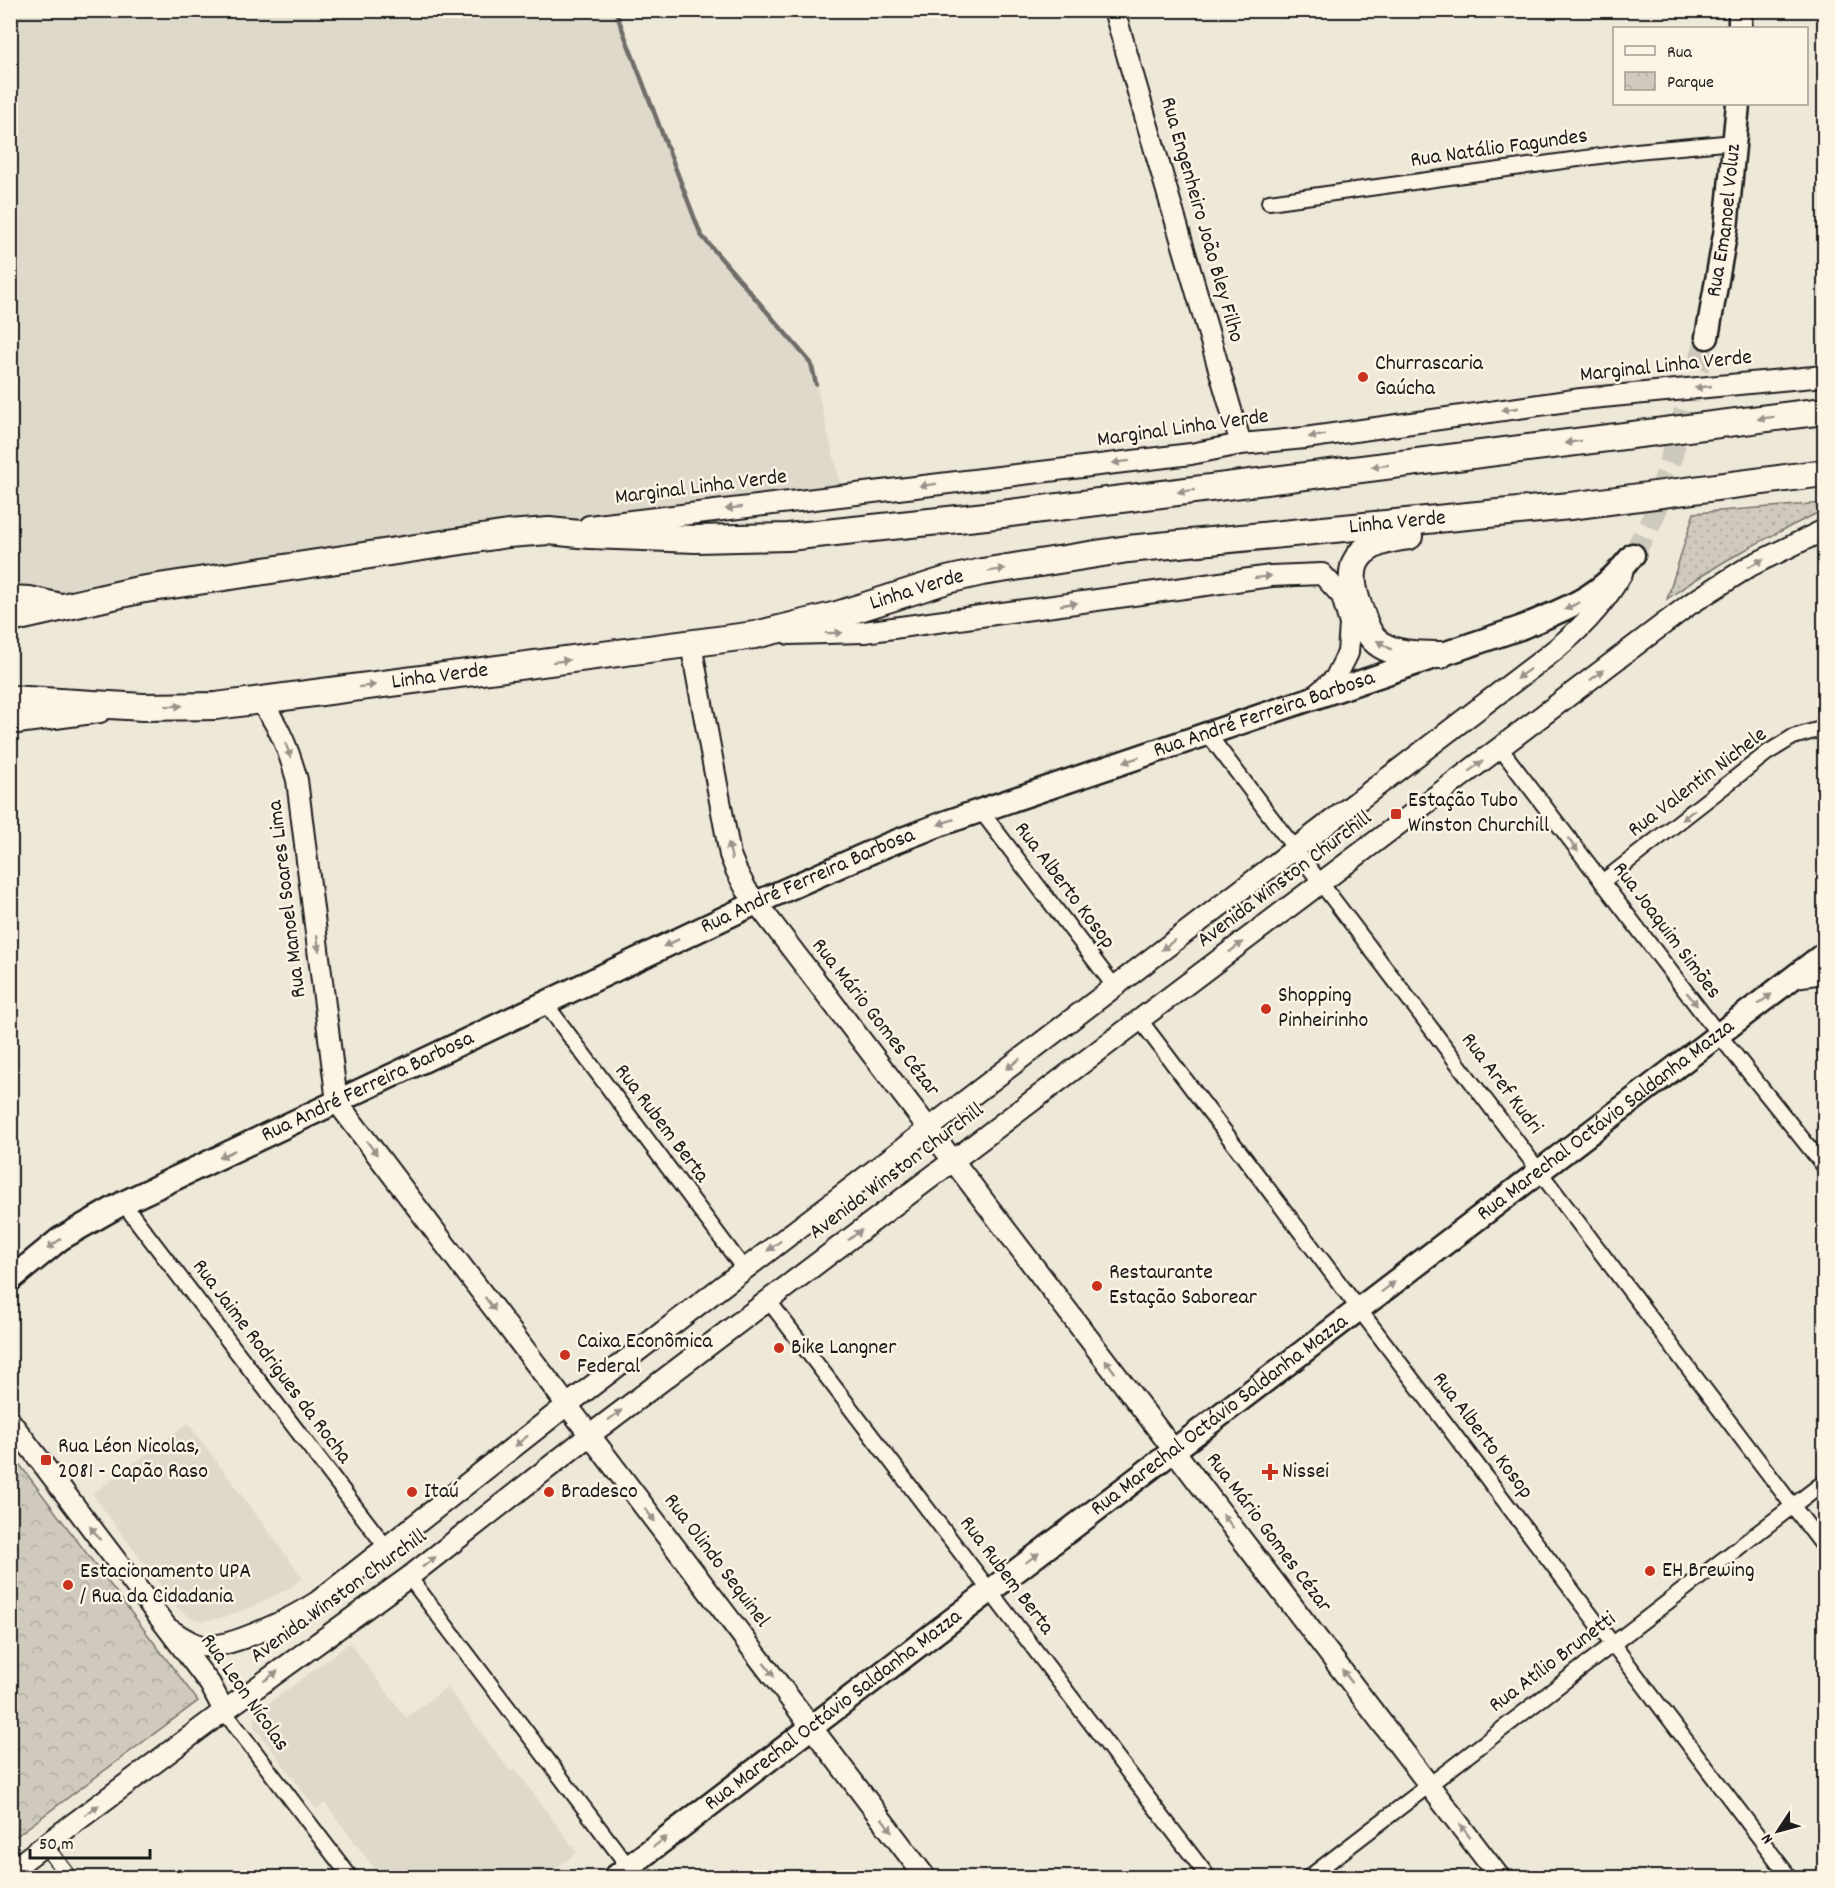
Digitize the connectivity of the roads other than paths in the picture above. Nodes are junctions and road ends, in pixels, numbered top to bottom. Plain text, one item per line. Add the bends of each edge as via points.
1 (1114, 10) edge
2 (1740, 10) edge
3 (1740, 27) edge
4 (1738, 105) edge
5 (1735, 142) junction
6 (1269, 202) dead end
7 (1707, 337) tunnel mouth
8 (1824, 376) edge
9 (1818, 410) edge
10 (1241, 444) junction
11 (1824, 473) edge
12 (1756, 483) junction
13 (1824, 490) edge
14 (1570, 506) junction
15 (1824, 530) edge
16 (549, 531) junction
17 (1633, 555) joint
18 (10, 596) edge
19 (67, 605) junction
20 (10, 619) edge
21 (755, 635) junction
22 (692, 644) junction
23 (1440, 655) junction
24 (1312, 698) junction
25 (10, 699) edge
26 (259, 700) junction
27 (143, 707) junction
28 (10, 724) edge
29 (1824, 728) edge
30 (1208, 734) junction
31 (1500, 748) junction
32 (981, 810) junction
33 (1295, 848) junction
34 (1321, 882) junction
35 (1602, 882) junction
36 (756, 903) junction
37 (1824, 954) edge
38 (1824, 973) edge
39 (1794, 977) junction
40 (1114, 986) junction
41 (544, 1003) junction
42 (1140, 1020) junction
43 (1719, 1035) junction
44 (336, 1102) junction
45 (930, 1128) junction
46 (953, 1160) junction
47 (1824, 1166) edge
48 (1540, 1171) junction
49 (123, 1203) junction
50 (744, 1269) junction
51 (10, 1280) edge
52 (768, 1300) junction
53 (1359, 1309) junction
54 (567, 1405) junction
55 (10, 1421) edge
56 (590, 1435) junction
57 (1174, 1450) junction
58 (1824, 1482) edge
59 (1793, 1506) junction
60 (386, 1547) junction
61 (1824, 1547) edge
62 (409, 1577) junction
63 (990, 1590) junction
64 (169, 1629) junction
65 (1613, 1644) junction
66 (224, 1710) junction
67 (812, 1727) junction
68 (1429, 1784) junction
69 (45, 1845) junction
70 (10, 1871) edge
71 (627, 1874) edge
72 (70, 1878) edge
73 (351, 1878) edge
74 (926, 1878) edge
75 (1209, 1878) edge
76 (1308, 1878) edge
77 (1500, 1878) edge
78 (1790, 1878) edge

1 - 10 street, Rua Engenheiro João Bley Filho
2 - 3 main road
4 - 5 main road, Rua Emanoel Voluz
5 - 6 street, Rua Natálio Fagundes
5 - 7 main road, Rua Emanoel Voluz via 1726,229
8 -> 10 street, Marginal Linha Verde via 1581,399
9 -> 16 highway via 986,516 788,537 696,539
10 -> 16 street, Marginal Linha Verde via 1191,454
11 - 12 highway, Linha Verde
12 - 13 highway
12 - 14 highway, Linha Verde
21 -> 14 highway, Linha Verde via 993,570 1128,549
23 -> 14 highway via 1399,653 1380,645 1368,633 1353,592 1352,568 1362,553 1388,539 1546,518
31 -> 15 street, Avenida Winston Churchill via 1690,604 1750,566
16 - 19 highway via 139,590
17 -> 23 main road, Rua André Ferreira Barbosa via 1604,587 1575,606
17 -> 33 street, Avenida Winston Churchill via 1608,597 1573,636
18 - 19 street
19 - 20 highway
21 - 22 highway, Linha Verde
21 -> 24 street via 864,632 1271,576 1322,574 1342,596 1350,624 1348,653 1335,679
26 -> 22 highway, Linha Verde
36 -> 22 street, Rua Mário Gomes Cézar via 730,855
23 - 24 main road, Rua André Ferreira Barbosa
24 - 30 main road, Rua André Ferreira Barbosa
25 - 27 highway, Linha Verde
27 -> 26 highway, Linha Verde via 216,706
26 -> 44 street, Rua Manoel Soares Lima via 282,736 297,780
27 - 28 street
29 -> 35 street, Rua Valentin Nichele via 1793,737 1767,753
30 -> 32 main road, Rua André Ferreira Barbosa
30 - 33 street, Rua Aref Kudri
34 -> 31 street, Avenida Winston Churchill
31 -> 35 street, Rua Joaquim Simões
32 -> 36 main road, Rua André Ferreira Barbosa via 887,845
32 - 40 street, Rua Alberto Kosop
33 - 34 street, Rua Aref Kudri
33 -> 40 street, Avenida Winston Churchill
42 -> 34 street, Avenida Winston Churchill
34 - 48 street, Rua Aref Kudri
35 -> 43 street, Rua Joaquim Simões
36 -> 41 main road, Rua André Ferreira Barbosa
36 - 45 street, Rua Mário Gomes Cézar
37 - 39 main road, Rua Marechal Octávio Saldanha Mazza
38 - 39 street
43 -> 39 main road, Rua Marechal Octávio Saldanha Mazza
40 -> 45 street, Avenida Winston Churchill
41 - 44 main road, Rua André Ferreira Barbosa
41 - 50 street, Rua Rubem Berta
42 - 46 street, Avenida Winston Churchill
42 - 53 street, Rua Alberto Kosop
43 - 47 street, Rua Joaquim Simões
43 - 48 main road, Rua Marechal Octávio Saldanha Mazza
44 -> 49 main road, Rua André Ferreira Barbosa
44 -> 54 street, Rua Olindo Sequinel
45 - 46 street, Rua Mário Gomes Cézar
45 -> 50 street, Avenida Winston Churchill
52 -> 46 street, Avenida Winston Churchill
57 -> 46 street, Rua Mário Gomes Cézar
53 -> 48 main road, Rua Marechal Octávio Saldanha Mazza
48 - 59 street, Rua Aref Kudri
49 -> 51 main road, Rua André Ferreira Barbosa via 60,1239
49 - 60 street, Rua Jaime Rodrigues da Rocha
50 - 54 street, Avenida Winston Churchill
56 -> 52 street, Avenida Winston Churchill
52 - 63 street, Rua Rubem Berta
53 - 57 main road, Rua Marechal Octávio Saldanha Mazza
53 - 65 street, Rua Alberto Kosop
54 - 56 street, Rua Olindo Sequinel
54 -> 60 street, Avenida Winston Churchill
64 -> 55 street, Rua Leon Nícolas
62 -> 56 street, Avenida Winston Churchill
56 -> 67 street, Rua Olindo Sequinel
63 -> 57 main road, Rua Marechal Octávio Saldanha Mazza
68 -> 57 street, Rua Mário Gomes Cézar
58 - 59 street, Rua Atílio Brunetti
59 - 61 street, Rua Aref Kudri
59 - 65 street, Rua Atílio Brunetti
60 - 64 street, Avenida Winston Churchill via 317,1602 274,1626 211,1646 196,1644
66 -> 62 street, Avenida Winston Churchill
62 - 71 street
63 - 67 main road, Rua Marechal Octávio Saldanha Mazza
63 - 75 street, Rua Rubem Berta
64 - 66 street, Rua Leon Nícolas via 210,1684
65 - 68 street, Rua Atílio Brunetti
65 - 78 street, Rua Alberto Kosop
69 -> 66 street, Avenida Winston Churchill
66 - 73 street, Rua Leon Nícolas
71 -> 67 main road, Rua Marechal Octávio Saldanha Mazza
67 -> 74 street, Rua Olindo Sequinel
68 - 76 street, Rua Atílio Brunetti
77 -> 68 street, Rua Mário Gomes Cézar
69 - 70 street, Avenida Winston Churchill
69 - 72 street

